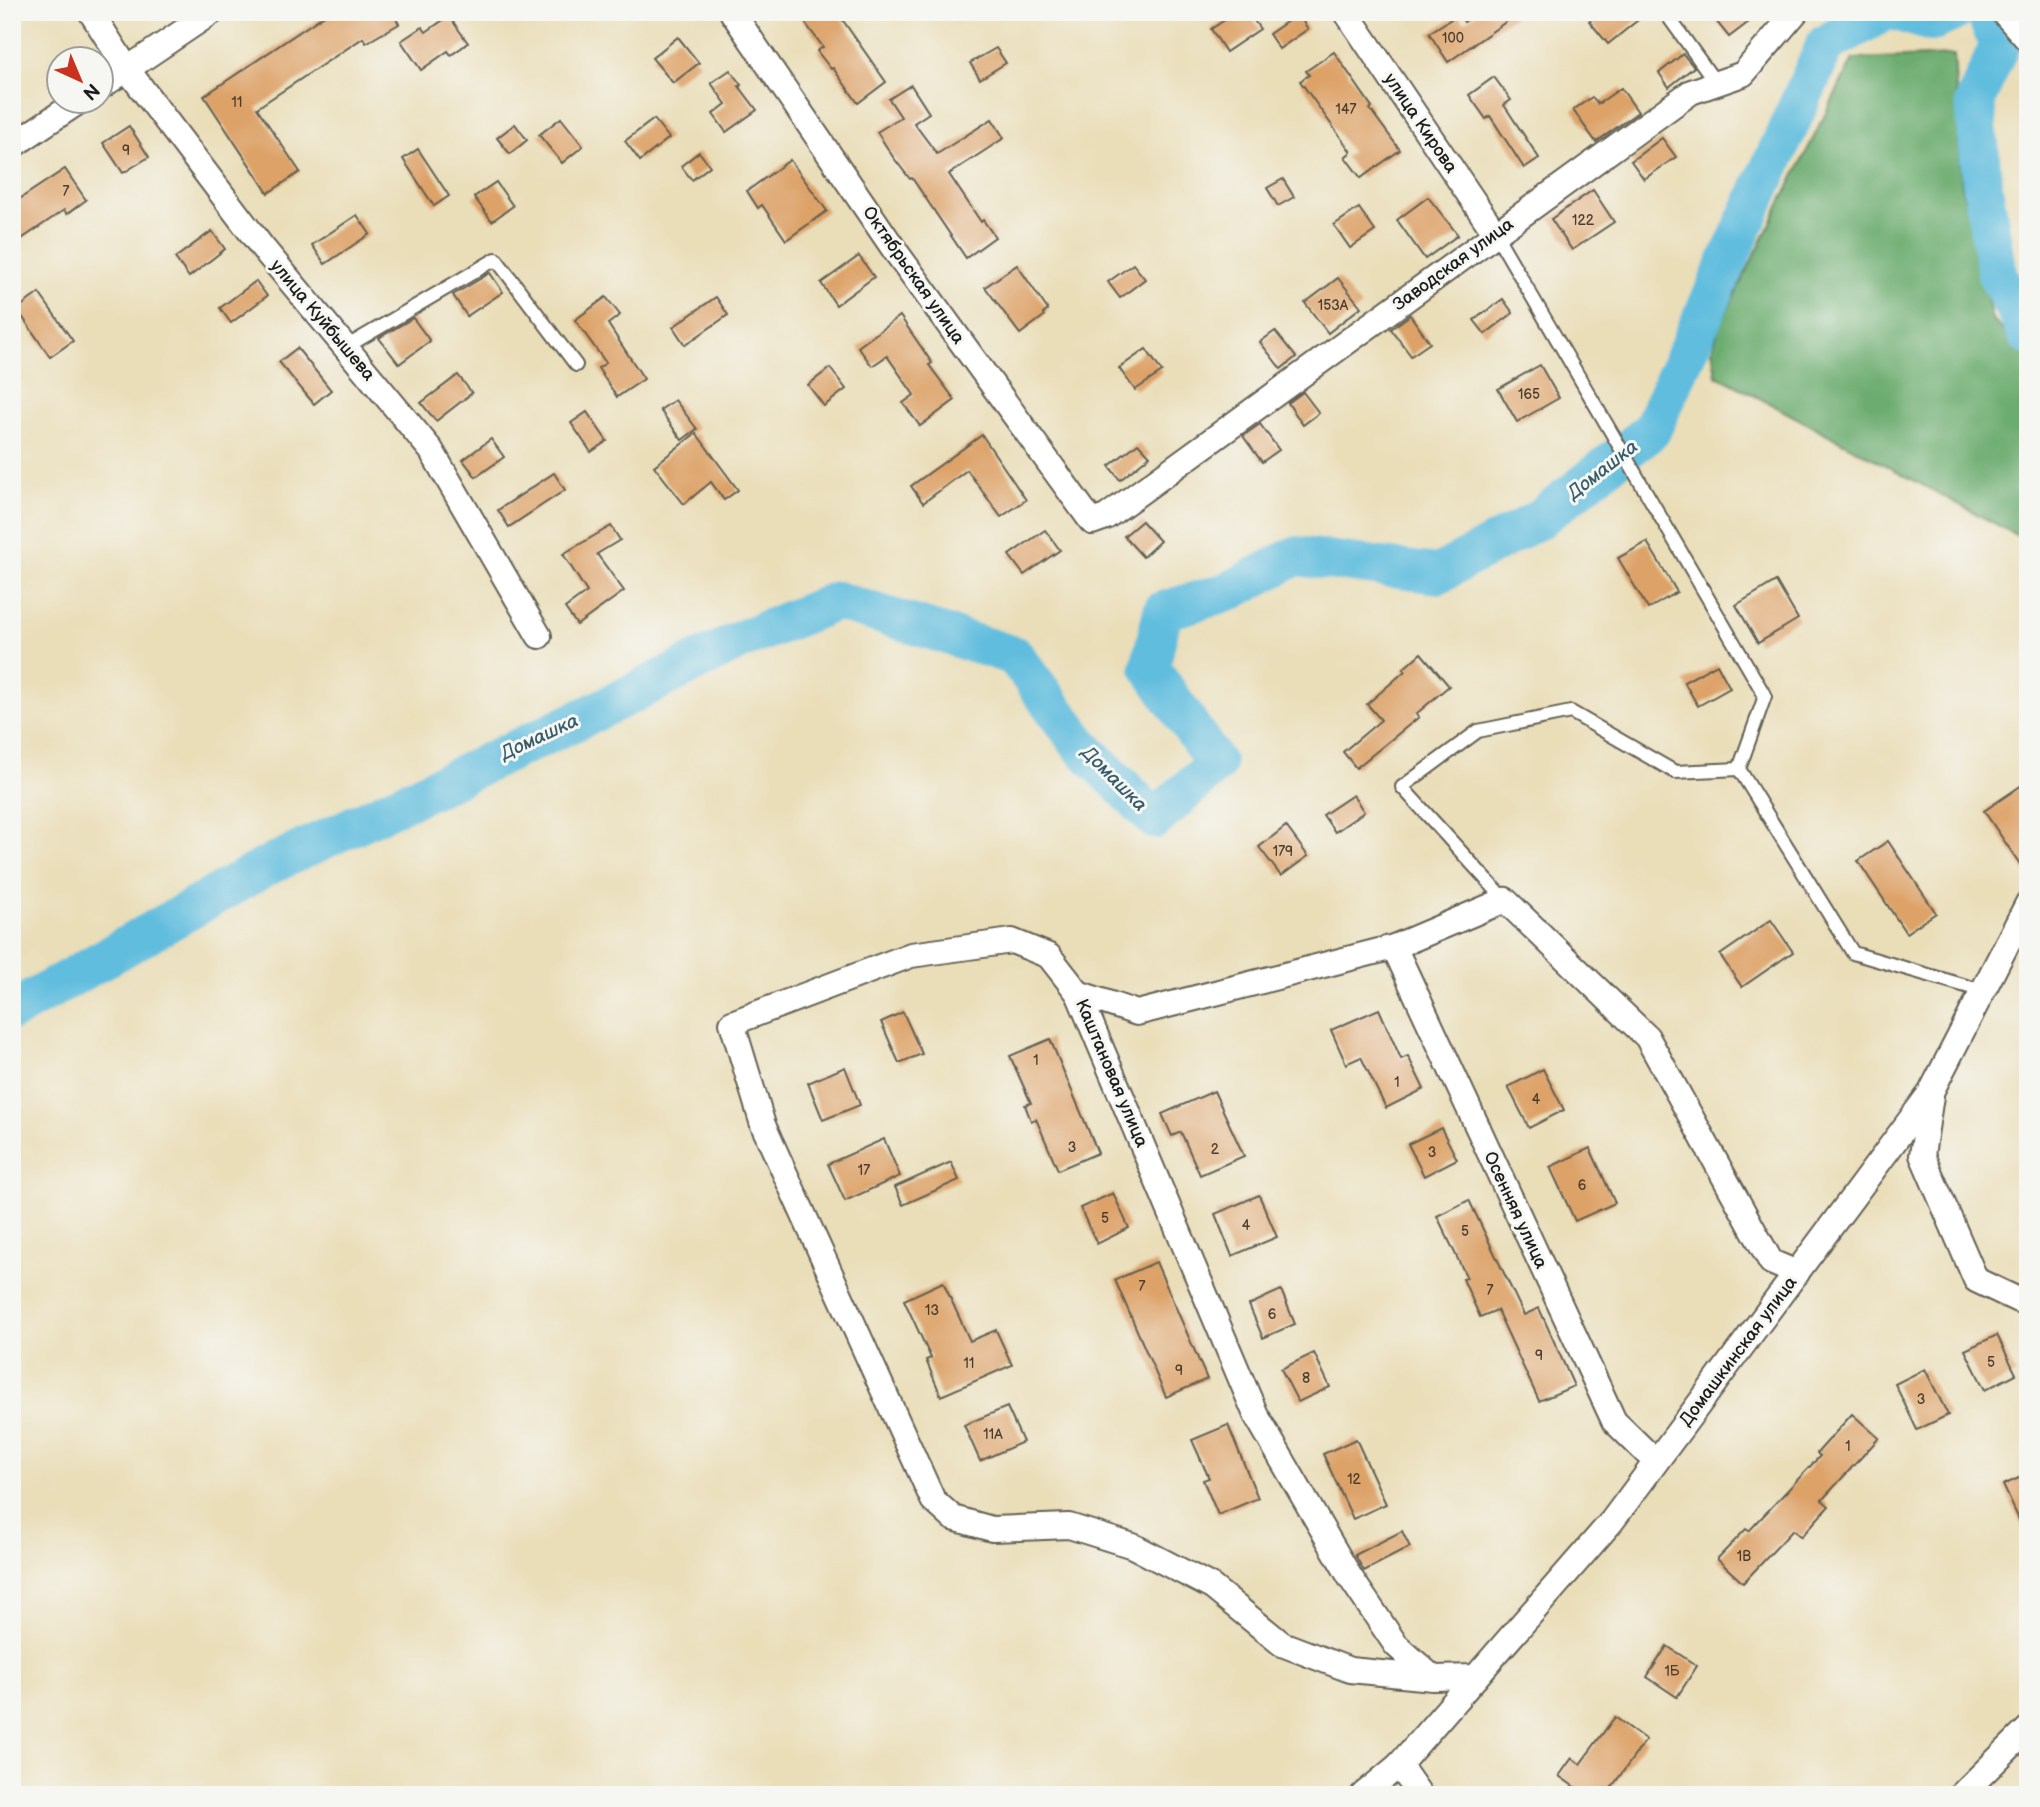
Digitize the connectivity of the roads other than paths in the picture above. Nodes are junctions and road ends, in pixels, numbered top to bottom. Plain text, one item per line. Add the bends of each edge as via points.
1 (91, 12) edge
2 (212, 12) edge
3 (732, 12) edge
4 (1346, 12) edge
5 (1665, 12) edge
6 (1796, 12) edge
7 (2003, 12) edge
8 (2028, 40) edge
9 (127, 69) junction
10 (116, 76) edge
11 (1716, 83) junction
12 (57, 116) edge
13 (12, 146) edge
14 (1496, 233) junction
15 (346, 348) junction
16 (576, 365) dead end
17 (1106, 517) joint
18 (539, 636) dead end
19 (1739, 769) junction
20 (1505, 900) junction
21 (2028, 903) edge
22 (1394, 947) junction
23 (1983, 991) junction
24 (1078, 993) junction
25 (1931, 1092) junction
26 (1797, 1273) junction
27 (2024, 1305) edge
28 (1656, 1461) junction
29 (1476, 1677) junction
30 (1433, 1678) junction
31 (2028, 1729) edge
32 (1399, 1765) junction
33 (1363, 1795) edge
34 (1420, 1795) edge
35 (1961, 1795) edge

1 - 9 street, улица Куйбышева
2 - 9 street
3 - 17 street, Октябрьская улица via 896,252 1092,522
4 - 14 street, улица Кирова
5 - 11 lane
6 - 11 street, Заводская улица via 1743,74
7 - 8 street
9 - 10 street
9 - 15 street, улица Куйбышева via 262,247
11 - 14 street, Заводская улица via 1691,92
12 - 13 street
14 - 17 street, Заводская улица
14 - 19 lane via 1765,696
15 - 16 lane via 496,259
15 - 18 street, улица Куйбышева via 431,450
19 - 20 lane via 1675,772 1572,712 1478,731 1402,787
19 - 23 lane via 1853,953
20 - 22 street
20 - 26 street via 1647,1037 1771,1262
21 - 23 street, Домашкинская улица
22 - 24 street via 1137,1013
22 - 28 street, Осенняя улица via 1614,1421
23 - 25 street, Домашкинская улица
24 - 30 street, Каштановая улица via 1256,1415 1350,1577 1396,1644
24 - 30 street, Каштановая улица via 1049,956 1012,941 911,955 732,1023 763,1125 933,1500 953,1518 992,1529 1069,1526 1133,1546 1212,1587 1282,1644 1350,1670
25 - 26 street, Домашкинская улица
25 - 27 street via 1922,1155 1976,1280
26 - 28 street, Домашкинская улица
28 - 29 street, Домашкинская улица via 1612,1521
29 - 30 street
29 - 32 street, Домашкинская улица
31 - 35 street
32 - 33 street, Домашкинская улица
32 - 34 street

